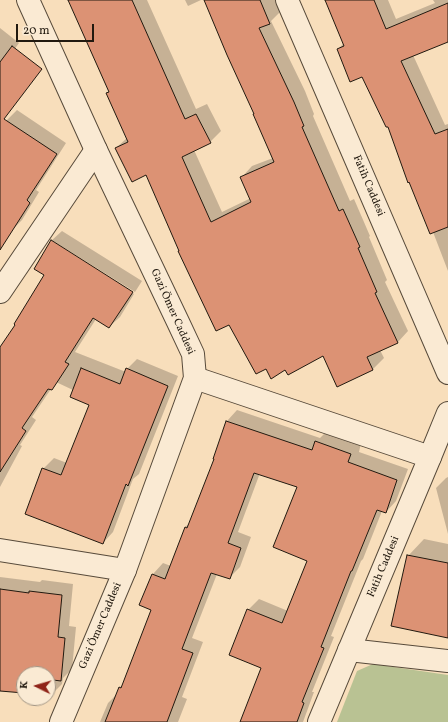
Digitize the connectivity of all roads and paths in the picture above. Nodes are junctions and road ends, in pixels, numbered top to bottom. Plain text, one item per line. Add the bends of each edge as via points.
1 (28, 0) edge
2 (287, 0) edge
3 (96, 150) junction
4 (0, 292) edge
5 (448, 373) edge
6 (195, 378) junction
7 (448, 413) edge
8 (430, 457) junction
9 (0, 550) edge
10 (125, 570) junction
11 (349, 650) junction
12 (448, 661) edge
13 (61, 722) edge
14 (319, 722) edge

1 - 3 street, Gazi Ömer Caddesi
2 - 5 street, Fatih Caddesi
3 - 4 street
3 - 6 street, Gazi Ömer Caddesi via 193,354
6 - 8 street
6 - 10 street, Gazi Ömer Caddesi
7 - 8 street, Fatih Caddesi
8 - 11 street, Fatih Caddesi
9 - 10 street
10 - 13 street, Gazi Ömer Caddesi
11 - 12 street
11 - 14 street, Fatih Caddesi

